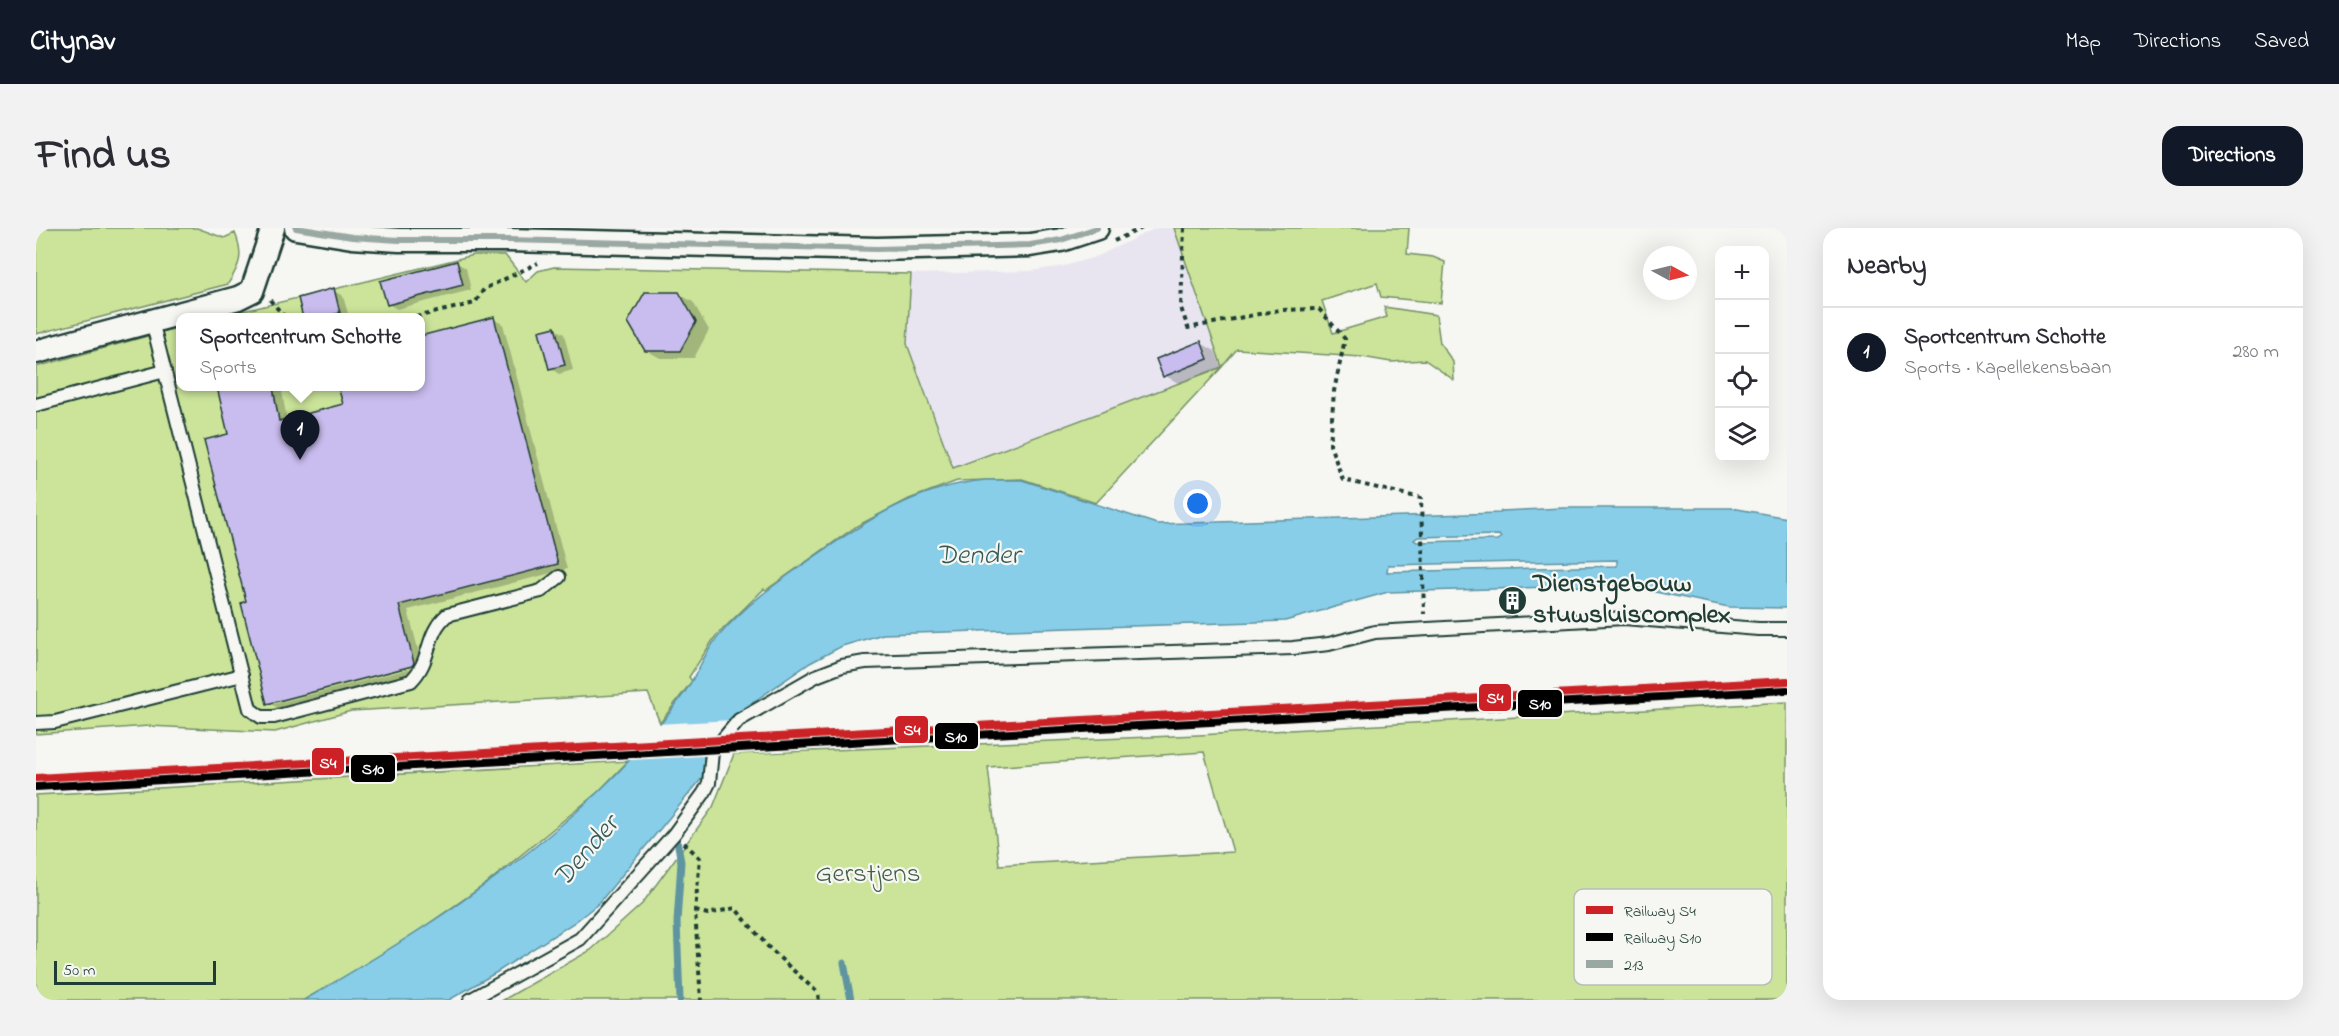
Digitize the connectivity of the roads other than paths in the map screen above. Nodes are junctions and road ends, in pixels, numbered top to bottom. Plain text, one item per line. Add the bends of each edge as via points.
1 (273, 228) edge
2 (296, 228) edge
3 (1093, 230) edge
4 (182, 313) edge
5 (176, 315) edge
6 (152, 321) junction
7 (36, 352) edge
8 (165, 371) junction
9 (36, 405) edge
10 (559, 577) dead end
11 (1787, 628) edge
12 (242, 675) junction
13 (36, 723) edge
14 (470, 1000) edge

1 - 4 street via 252,291
2 - 3 street via 399,240 878,249 1030,245
5 - 6 street
6 - 7 street
6 - 8 lane
8 - 9 lane
8 - 12 lane
10 - 12 lane via 542,591 447,615 438,623 426,661 411,681 274,717 261,717 250,709
11 - 14 lane via 1624,618 1375,632 1293,648 865,662 842,666 816,676 739,720 712,752 704,793 674,834 580,939
12 - 13 lane via 55,722

